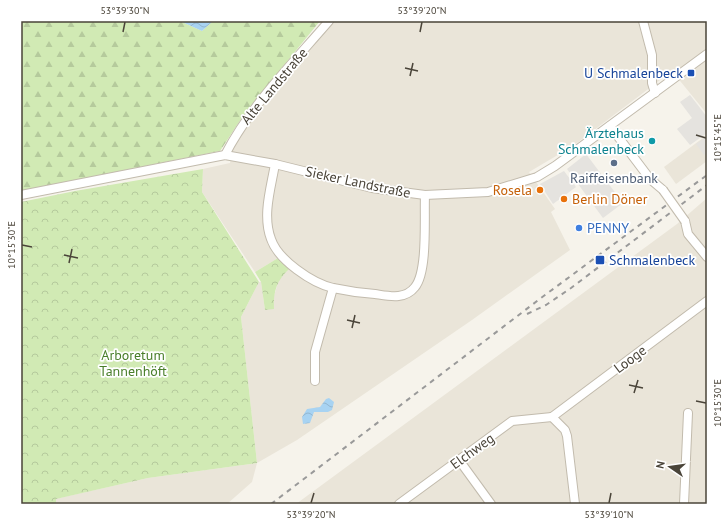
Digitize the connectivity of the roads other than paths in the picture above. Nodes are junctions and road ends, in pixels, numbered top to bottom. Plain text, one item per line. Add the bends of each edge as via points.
1 (329, 21) edge
2 (643, 21) edge
3 (707, 54) edge
4 (655, 93) junction
5 (610, 126) junction
6 (225, 155) junction
7 (275, 164) junction
8 (425, 195) junction
9 (21, 196) edge
10 (707, 257) edge
11 (333, 288) junction
12 (707, 301) edge
13 (315, 381) dead end
14 (688, 413) dead end
15 (552, 417) junction
16 (459, 460) junction
17 (399, 504) edge
18 (491, 504) edge
19 (575, 504) edge
20 (684, 504) edge

1 - 6 street, Alte Landstraße via 263,97 240,127
2 - 4 street via 652,55 652,83
3 - 4 street, Sieker Landstraße
4 - 5 street, Sieker Landstraße
5 - 8 street, Sieker Landstraße via 537,177 488,192
5 - 10 street, bridge via 650,179 663,190 685,221 688,234
6 - 7 street, Sieker Landstraße
6 - 9 street, Sieker Landstraße
7 - 8 street, Sieker Landstraße via 372,188
7 - 11 street via 267,216 271,239 284,259 307,275
8 - 11 street via 423,266 415,288 396,297
11 - 13 street via 315,352
12 - 15 street, Looge
14 - 20 street
15 - 16 street, Elchweg via 512,421
15 - 19 street via 565,430 567,436
16 - 17 street, Elchweg
16 - 18 street

